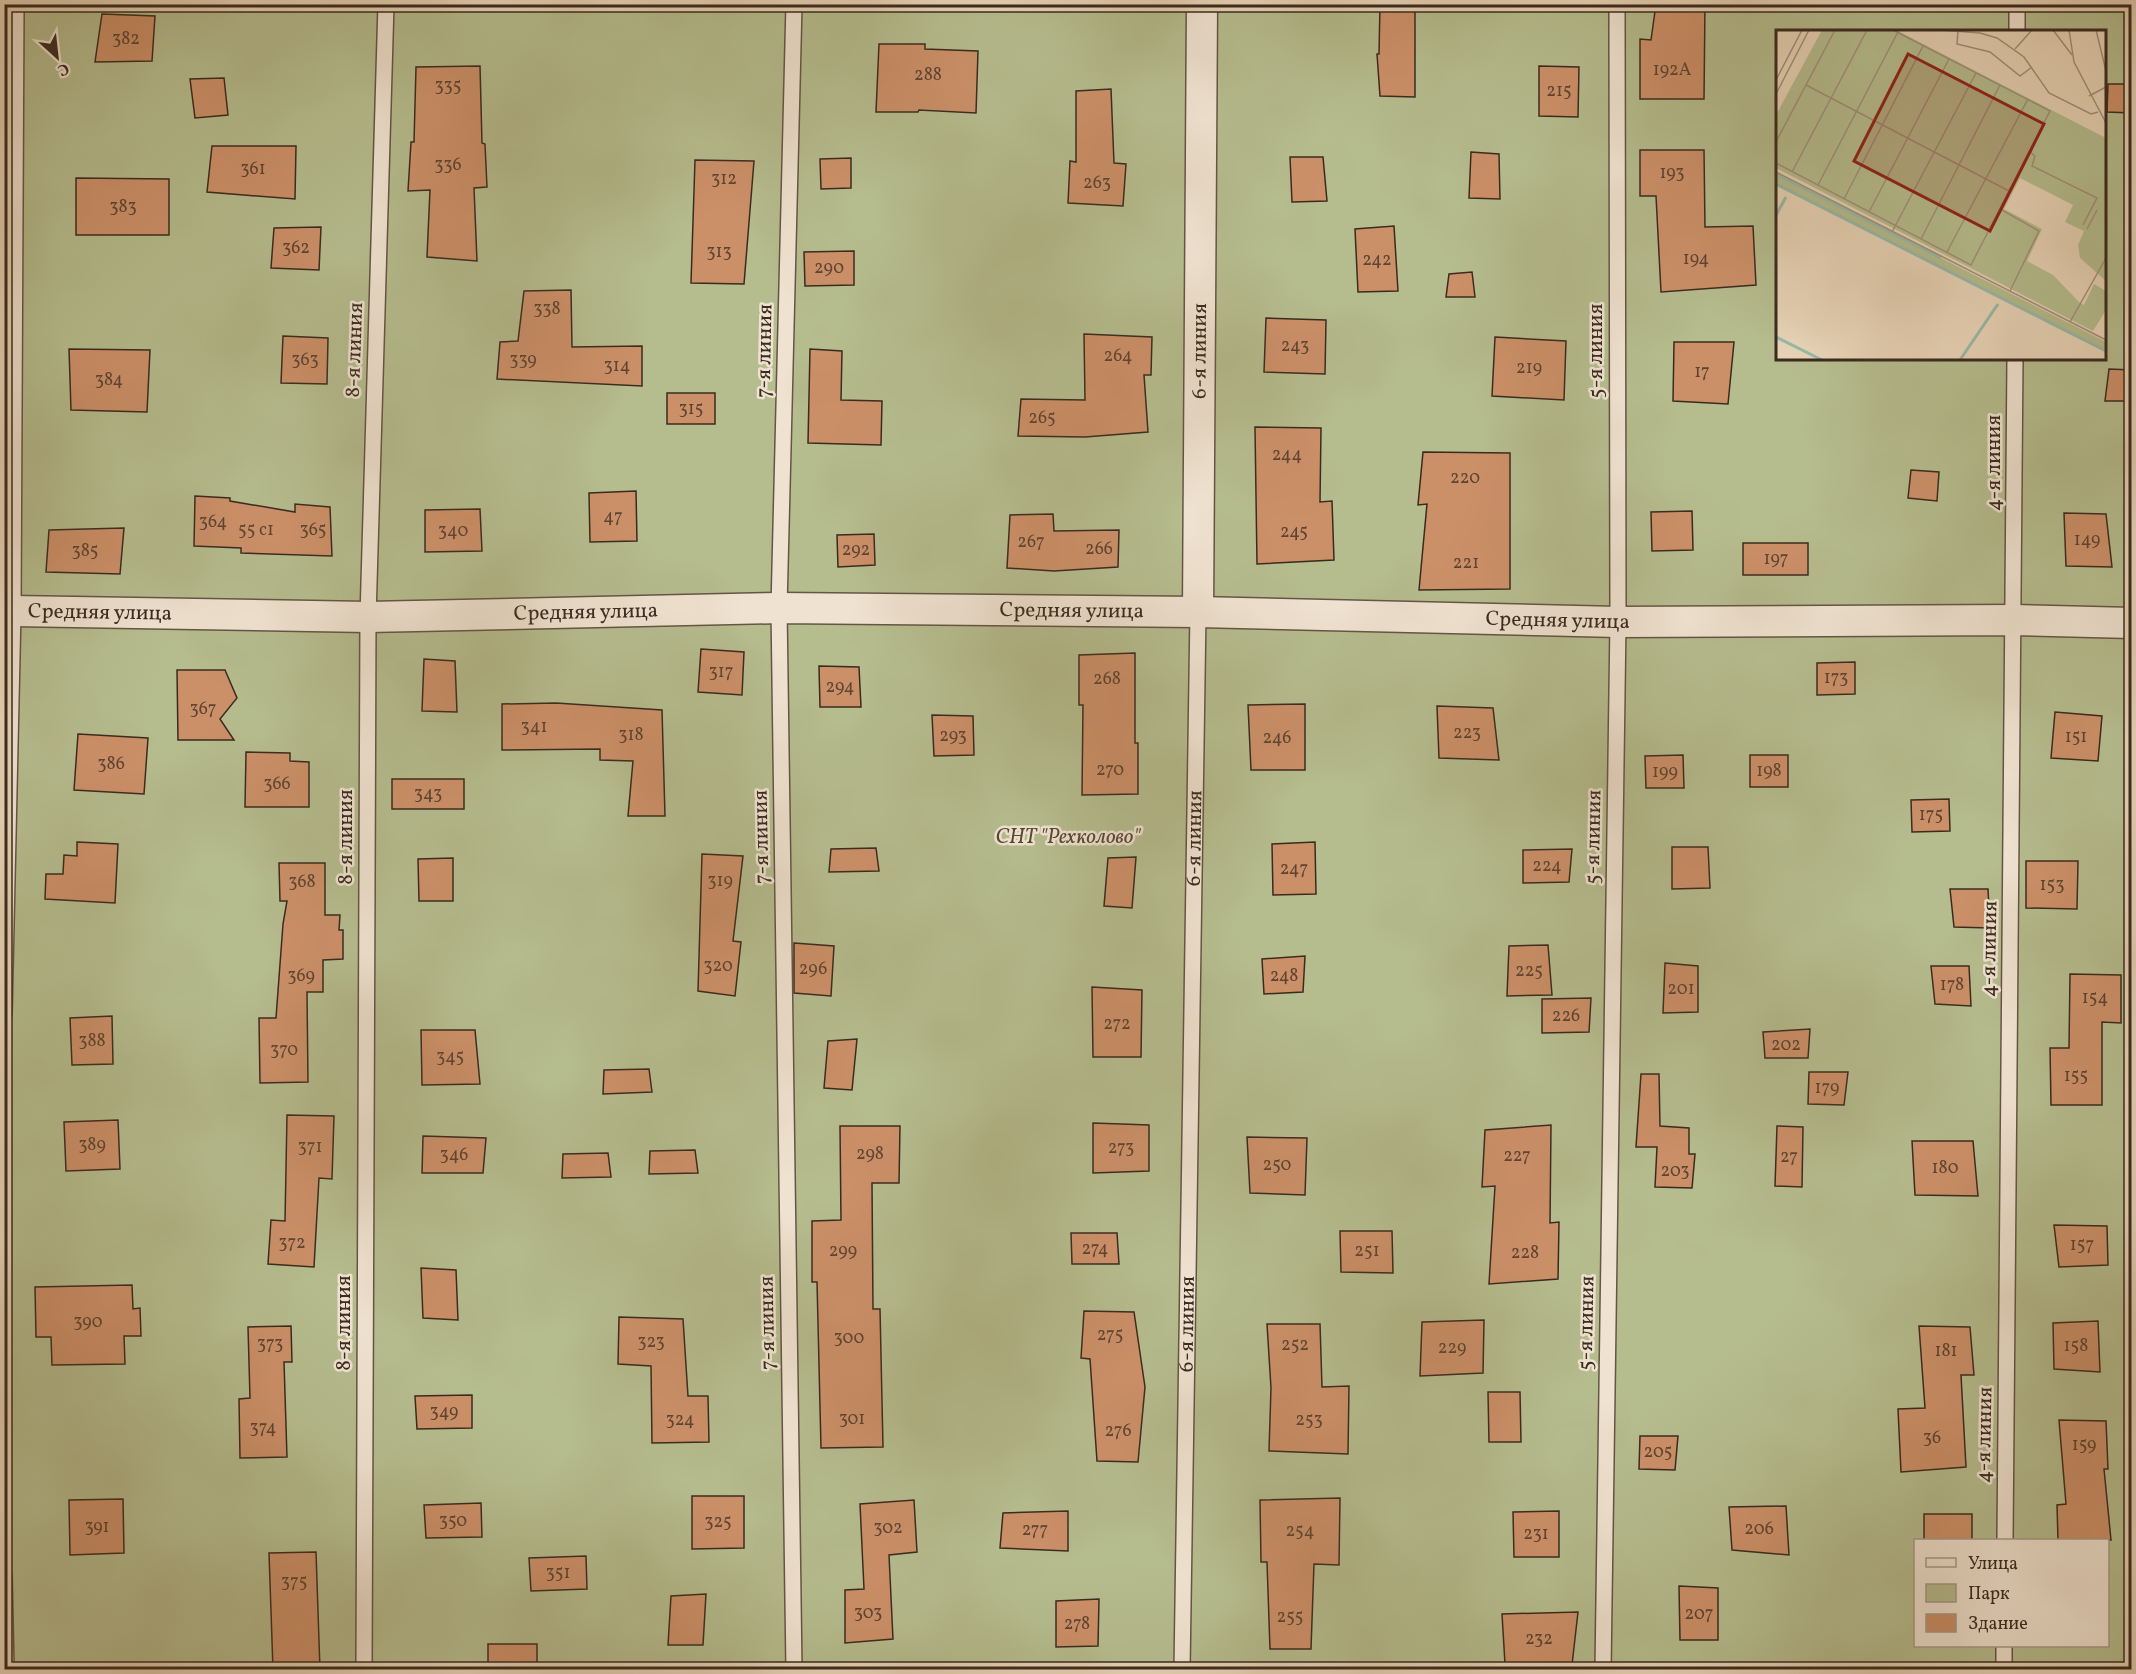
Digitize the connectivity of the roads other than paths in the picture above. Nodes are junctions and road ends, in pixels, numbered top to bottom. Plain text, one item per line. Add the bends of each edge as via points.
1 (16, 4) edge
2 (386, 4) edge
3 (794, 4) edge
4 (1202, 4) edge
5 (1617, 4) edge
6 (2017, 4) edge
7 (2017, 30) edge
8 (10, 330) edge
9 (2015, 360) edge
10 (779, 609) junction
11 (13, 611) junction
12 (1198, 612) junction
13 (368, 616) junction
14 (2014, 620) junction
15 (1618, 622) junction
16 (2132, 622) edge
17 (4, 1014) edge
18 (2005, 1539) edge
19 (4, 1576) edge
20 (2004, 1647) edge
21 (6, 1670) edge
22 (364, 1670) edge
23 (794, 1670) edge
24 (1182, 1670) edge
25 (1603, 1670) edge
26 (2004, 1670) edge

1 - 8 lane
2 - 13 lane, 8-я линия
3 - 10 lane, 7-я линия
4 - 12 street, 6-я линия
5 - 15 lane, 5-я линия
6 - 7 lane
8 - 11 lane
9 - 14 lane, 4-я линия
10 - 12 street, Средняя улица
10 - 13 street, Средняя улица
10 - 23 lane, 7-я линия
11 - 13 street, Средняя улица
11 - 17 lane
12 - 15 street, Средняя улица
12 - 24 lane, 6-я линия
13 - 22 lane, 8-я линия
14 - 15 street, Средняя улица
14 - 16 street, Средняя улица
14 - 18 lane, 4-я линия
15 - 25 lane, 5-я линия
19 - 21 lane
20 - 26 lane

